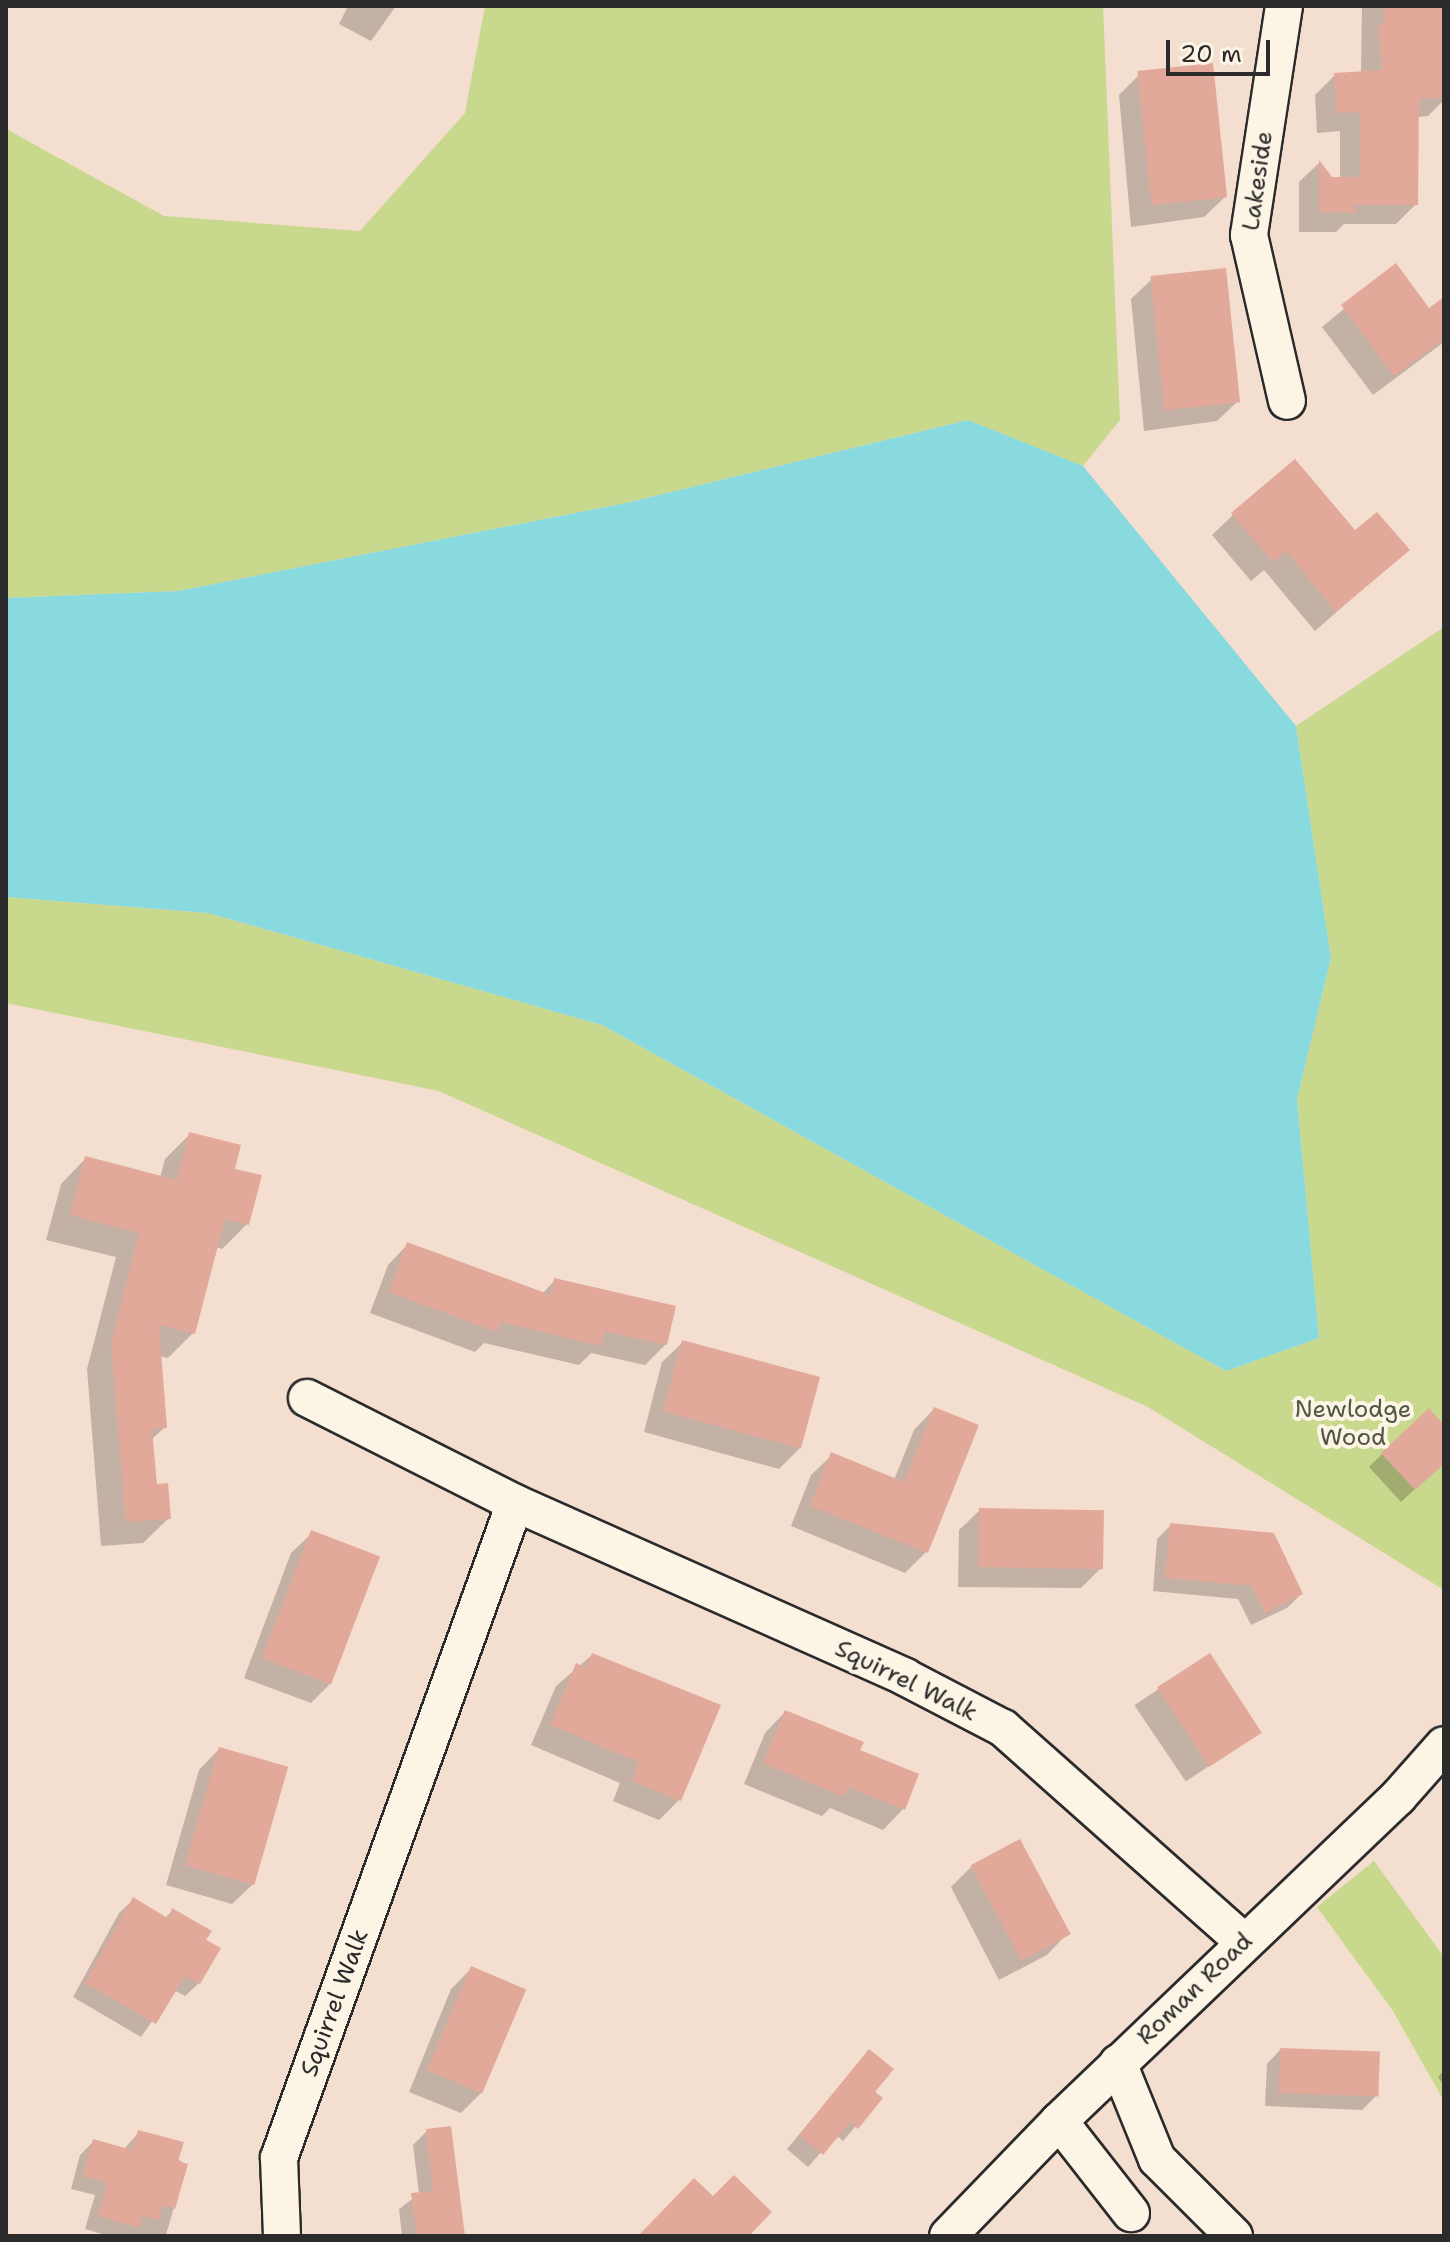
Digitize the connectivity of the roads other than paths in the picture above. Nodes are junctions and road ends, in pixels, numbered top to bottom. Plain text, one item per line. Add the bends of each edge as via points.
1 (1284, 6) edge
2 (1287, 401) dead end
3 (307, 1398) dead end
4 (515, 1503) junction
5 (1444, 1745) edge
6 (1244, 1942) junction
7 (1118, 2063) junction
8 (1059, 2121) junction
9 (1131, 2213) dead end
10 (282, 2236) edge
11 (948, 2236) edge
12 (1234, 2236) edge

1 - 2 street, Lakeside via 1249,235
3 - 4 street, Squirrel Walk
4 - 6 street, Squirrel Walk via 905,1677 1003,1728
4 - 10 street, Squirrel Walk via 279,2158
5 - 6 street, Roman Road via 1398,1797
6 - 7 street, Roman Road
7 - 8 street, Roman Road
7 - 12 street via 1157,2159
8 - 9 street
8 - 11 street, Roman Road

